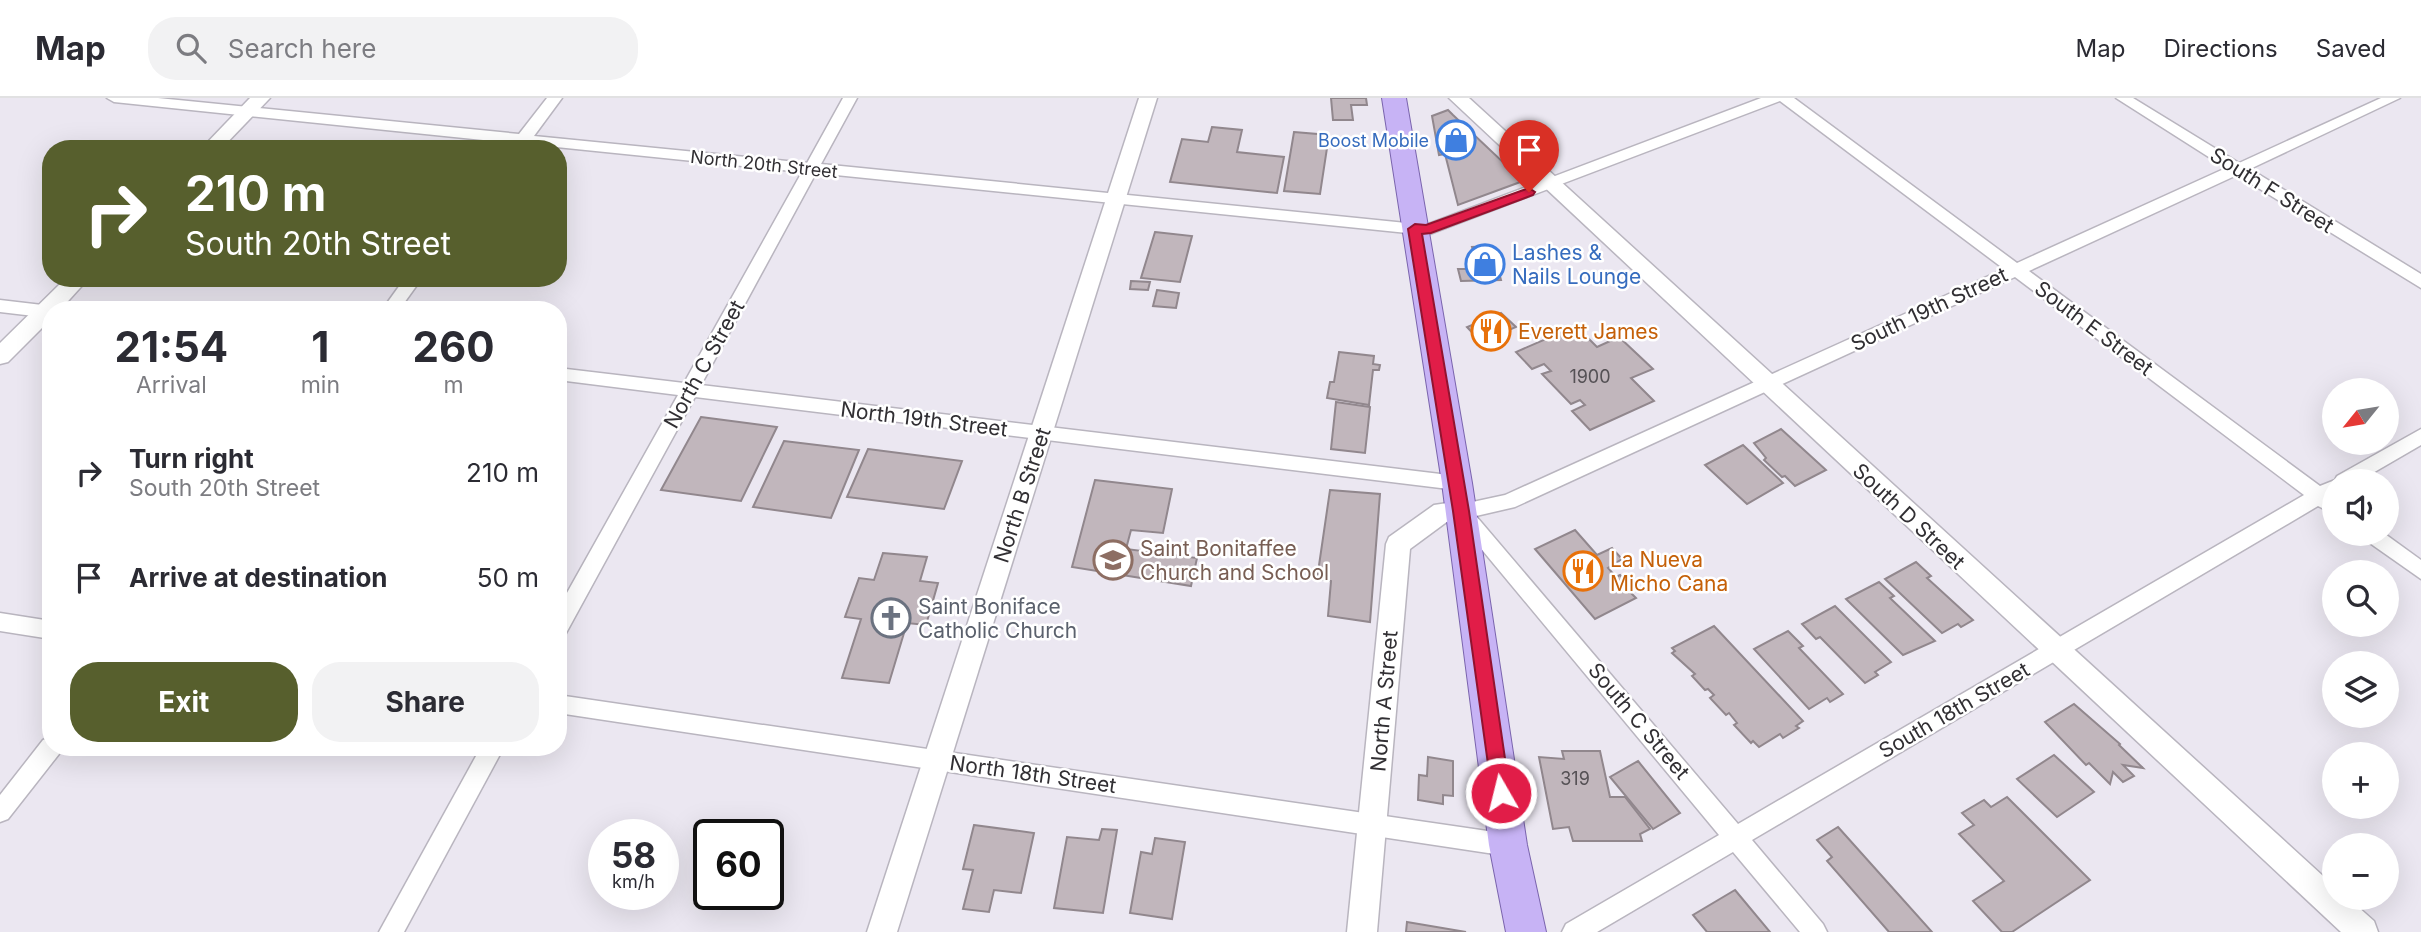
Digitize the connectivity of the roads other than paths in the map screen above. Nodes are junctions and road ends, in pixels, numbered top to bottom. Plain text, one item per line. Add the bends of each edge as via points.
1 (114, 98) edge
2 (555, 98) edge
3 (850, 98) edge
4 (1148, 98) edge
5 (1394, 98) edge
6 (1458, 98) edge
7 (1774, 98) edge
8 (1785, 98) edge
9 (2123, 98) edge
10 (2393, 98) edge
11 (254, 105) edge
12 (219, 140) edge
13 (492, 140) edge
14 (522, 140) edge
15 (567, 148) edge
16 (811, 169) junction
17 (2238, 169) junction
18 (1551, 184) junction
19 (1116, 199) junction
20 (1415, 229) junction
21 (2016, 269) junction
22 (2421, 282) edge
23 (71, 287) edge
24 (58, 301) edge
25 (0, 306) edge
26 (42, 311) edge
27 (42, 318) edge
28 (0, 356) edge
29 (567, 375) edge
30 (1766, 383) junction
31 (690, 390) junction
32 (1042, 432) junction
33 (2421, 436) edge
34 (2365, 469) edge
35 (2322, 491) edge
36 (1459, 497) junction
37 (2322, 500) edge
38 (2388, 546) edge
39 (2421, 570) edge
40 (567, 613) edge
41 (0, 622) edge
42 (42, 629) edge
43 (2055, 651) junction
44 (567, 705) edge
45 (44, 756) edge
46 (488, 756) edge
47 (937, 760) junction
48 (0, 812) edge
49 (1373, 825) junction
50 (1736, 837) junction
51 (1508, 845) junction
52 (391, 932) edge
53 (882, 932) edge
54 (1362, 932) edge
55 (1527, 932) edge
56 (1574, 932) edge
57 (1815, 932) edge
58 (2362, 932) edge

1 - 11 street, North 20th Street
2 - 14 street
3 - 16 street, North C Street
4 - 19 street, North B Street
5 - 20 main road
6 - 18 street, South D Street
7 - 18 street, North 20th Street
8 - 21 street, South E Street
9 - 17 street, South F Street
10 - 17 street, South 19th Street
11 - 12 street
11 - 13 street, North 20th Street
15 - 16 street, North 20th Street
16 - 19 street, North 20th Street
16 - 31 street, North C Street
17 - 21 street, South 19th Street
17 - 22 street, South F Street
18 - 20 street, North 20th Street via 1427,230
18 - 30 street, South D Street
19 - 20 street, North 20th Street
19 - 32 street, North B Street
20 - 36 main road
21 - 30 street, South 19th Street
21 - 35 street, South E Street
23 - 24 street
25 - 26 street
27 - 28 street
29 - 31 street, North 19th Street
30 - 36 street, South 19th Street via 1508,502
30 - 43 street, South D Street
31 - 32 street, North 19th Street
31 - 40 street, North C Street
32 - 36 street, North 19th Street
32 - 47 street, North B Street
33 - 34 street
36 - 49 street, North A Street via 1398,544
36 - 50 street, South C Street
36 - 51 main road
37 - 43 street, South 18th Street
38 - 39 street
41 - 42 street
43 - 50 street, South 18th Street
43 - 58 street, South D Street
44 - 47 street, North 18th Street
45 - 48 street
46 - 52 street
47 - 49 street, North 18th Street
47 - 53 street, North B Street
49 - 51 street, North 18th Street
49 - 54 street, North A Street
50 - 56 street, South 18th Street
50 - 57 street, South C Street
51 - 55 main road

